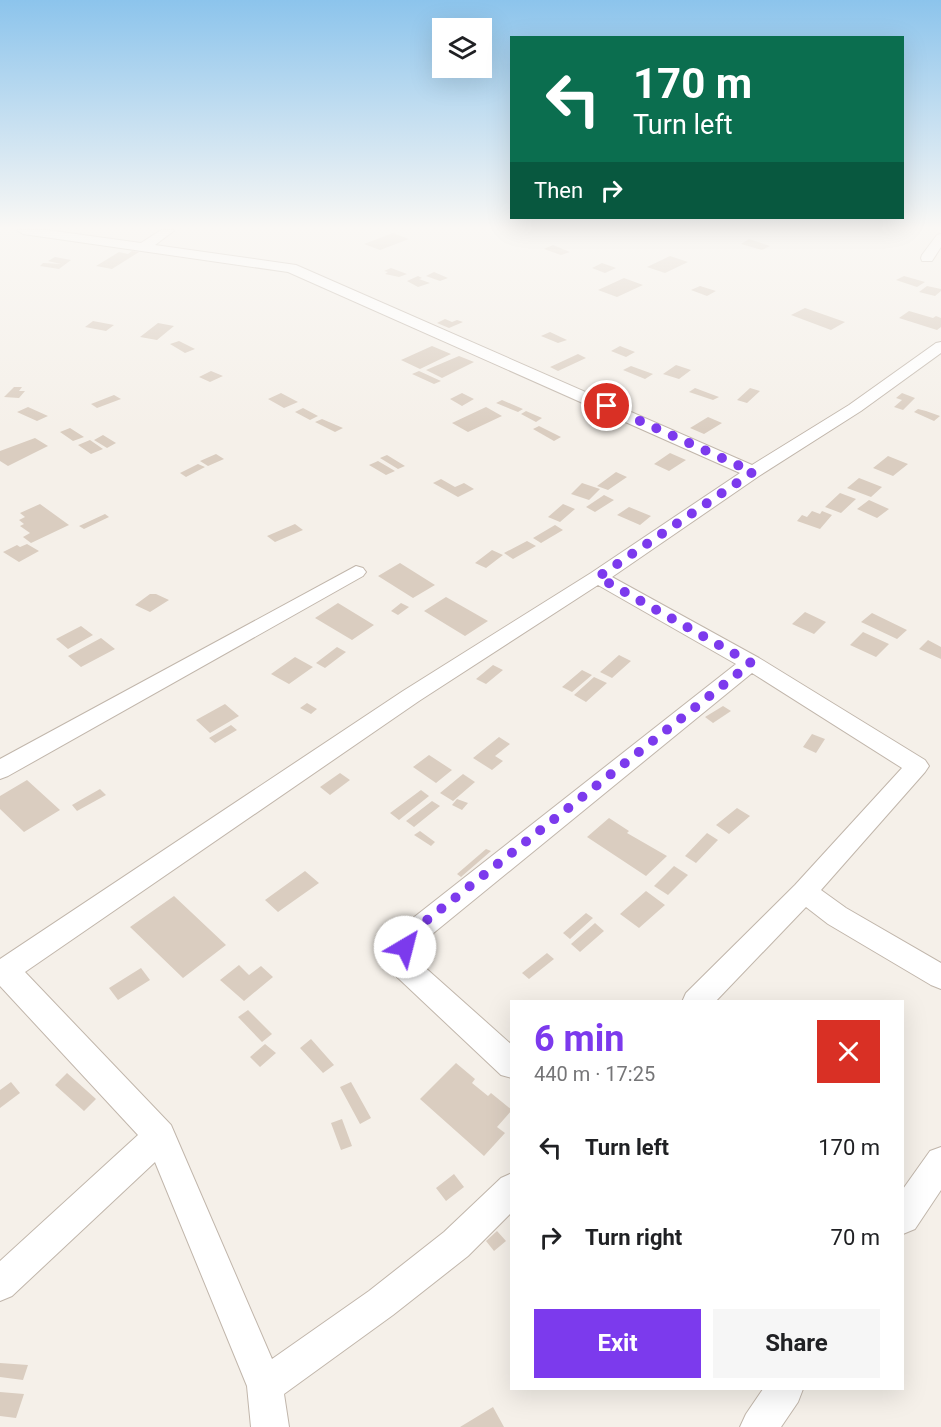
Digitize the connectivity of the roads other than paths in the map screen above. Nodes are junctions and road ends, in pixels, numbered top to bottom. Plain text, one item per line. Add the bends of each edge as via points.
1 (356, 297) edge
2 (941, 346) edge
3 (753, 472) junction
4 (356, 572) dead end
5 (598, 577) junction
6 (751, 663) junction
7 (0, 770) edge
8 (804, 892) junction
9 (3, 973) edge
10 (941, 977) edge
11 (698, 1000) edge
12 (510, 1063) edge
13 (160, 1136) junction
14 (941, 1162) edge
15 (510, 1191) edge
16 (904, 1216) edge
17 (0, 1284) edge
18 (265, 1386) junction
19 (784, 1390) edge
20 (270, 1427) edge
21 (759, 1427) edge

1 - 3 street
2 - 3 street via 855,408
3 - 5 street
4 - 7 street
5 - 6 street
5 - 9 street via 411,696
6 - 8 street via 917,766
6 - 12 street via 409,937 404,958 408,969
8 - 10 street
8 - 11 street
9 - 13 street
13 - 17 street
13 - 18 street
14 - 16 street
15 - 18 street via 456,1244
18 - 20 street
19 - 21 street

